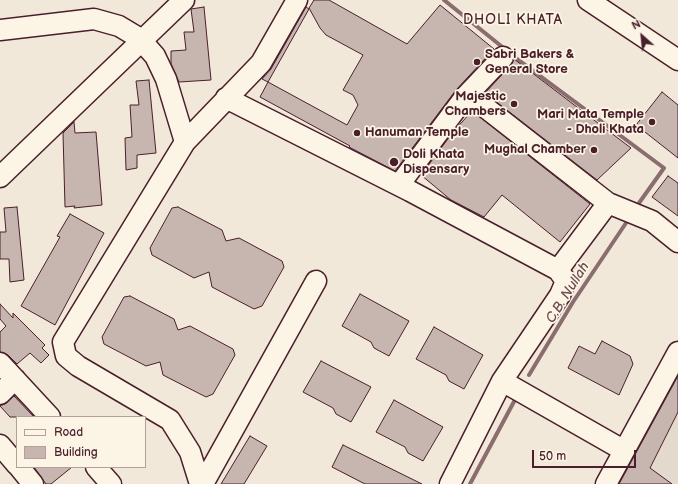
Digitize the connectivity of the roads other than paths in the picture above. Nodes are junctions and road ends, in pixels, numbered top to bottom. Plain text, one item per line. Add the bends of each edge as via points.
1 (184, 0) edge
2 (297, 0) edge
3 (588, 0) edge
4 (0, 30) edge
5 (141, 41) junction
6 (503, 57) dead end
7 (678, 60) edge
8 (468, 94) junction
9 (226, 98) junction
10 (185, 142) junction
11 (7, 158) edge
12 (0, 177) edge
13 (399, 185) junction
14 (608, 204) junction
15 (678, 242) edge
16 (558, 270) junction
17 (316, 281) dead end
18 (678, 352) edge
19 (0, 363) edge
20 (15, 379) junction
21 (502, 381) junction
22 (0, 394) edge
23 (49, 416) edge
24 (0, 445) edge
25 (623, 450) junction
26 (16, 464) edge
27 (20, 468) edge
28 (97, 468) edge
29 (33, 484) edge
30 (111, 484) edge
31 (200, 484) edge
32 (203, 484) edge
33 (450, 484) edge
34 (606, 484) edge

1 - 5 street
2 - 9 street via 261,63
3 - 7 street
4 - 5 street via 94,19 119,26
5 - 10 street via 155,56 166,79
5 - 11 street
6 - 8 street
8 - 13 street
8 - 14 street
9 - 10 street
9 - 13 street
10 - 31 street via 63,342 66,356 78,366 170,420 190,452
11 - 12 street
13 - 16 street
14 - 15 street via 652,221
14 - 16 street
16 - 21 street via 566,281 560,295
17 - 32 street
18 - 25 street
19 - 20 street
20 - 22 street
20 - 23 street
21 - 25 street
21 - 33 street
24 - 26 street
25 - 34 street
27 - 29 street
28 - 30 street

